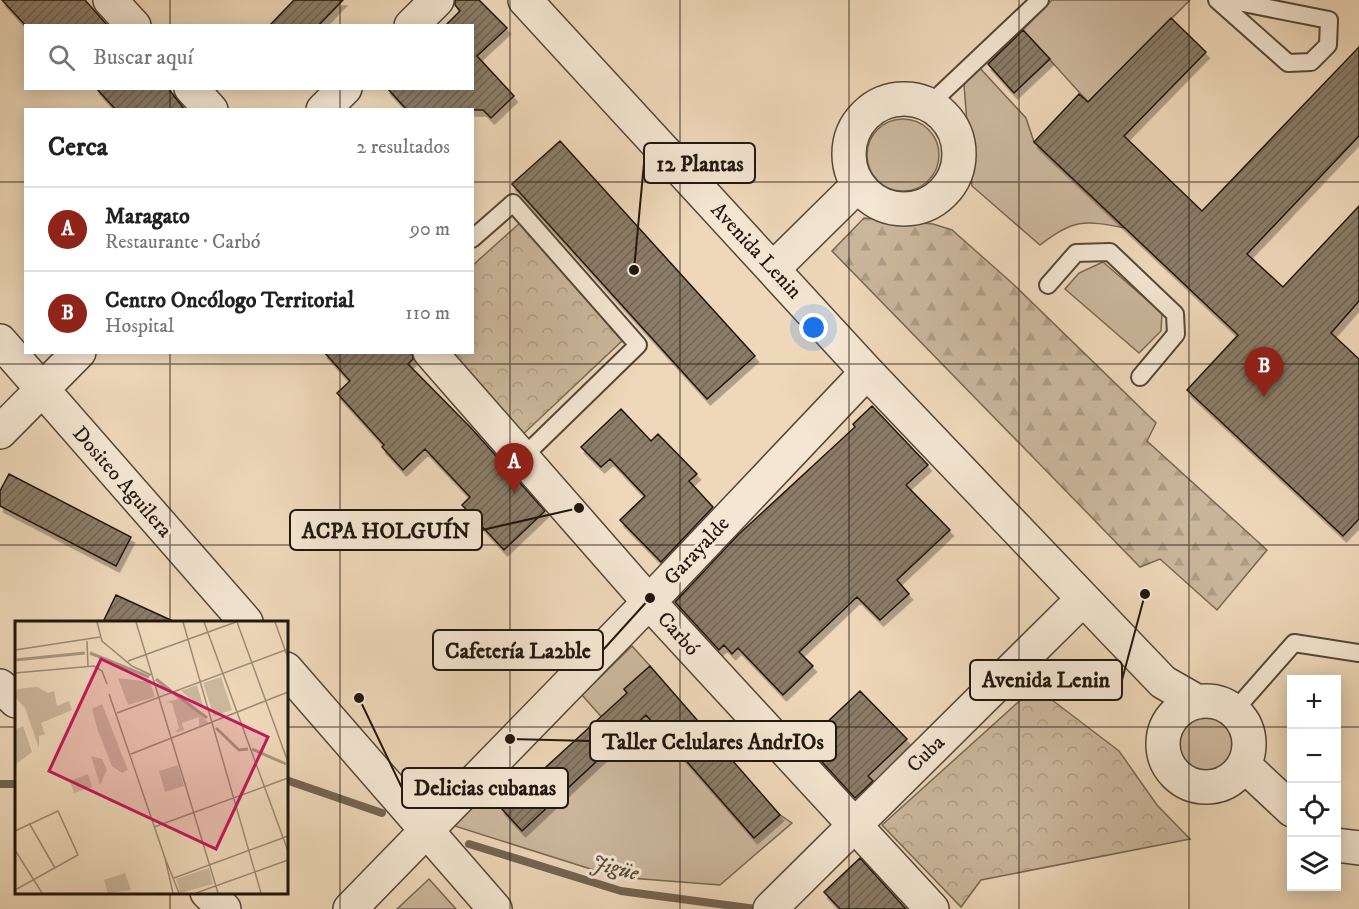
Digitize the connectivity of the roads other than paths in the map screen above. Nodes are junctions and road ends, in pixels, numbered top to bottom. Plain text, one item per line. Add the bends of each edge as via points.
1 (111, 0) edge
2 (438, 0) edge
3 (525, 0) edge
4 (1040, 0) edge
5 (1217, 0) edge
6 (1228, 0) edge
7 (132, 24) edge
8 (413, 24) edge
9 (193, 90) edge
10 (343, 90) edge
11 (931, 103) junction
12 (209, 108) edge
13 (325, 108) edge
14 (858, 185) junction
15 (474, 237) edge
16 (772, 269) junction
17 (1048, 285) dead end
18 (0, 341) edge
19 (77, 354) edge
20 (432, 354) edge
21 (867, 372) junction
22 (1140, 377) dead end
23 (43, 389) junction
24 (0, 432) edge
25 (524, 456) junction
26 (1083, 599) junction
27 (649, 602) junction
28 (245, 621) edge
29 (1359, 653) edge
30 (288, 671) edge
31 (1164, 682) junction
32 (0, 686) edge
33 (15, 700) edge
34 (1198, 702) junction
35 (1234, 711) junction
36 (1167, 726) junction
37 (1244, 765) junction
38 (1287, 805) edge
39 (853, 825) junction
40 (428, 830) junction
41 (1341, 846) edge
42 (1359, 848) edge
43 (209, 894) edge
44 (781, 898) edge
45 (931, 907) edge
46 (224, 909) edge
47 (350, 909) edge
48 (495, 909) edge

1 - 7 street
2 - 8 street
3 - 16 street, Avenida Lenin
4 - 11 lane
5 - 6 lane via 1288,63 1311,62 1328,45 1329,21
9 - 12 street
10 - 13 street
11 - 14 street via 912,99 884,102 858,122 849,146 849,165
11 - 14 street via 946,118 958,141 952,182 942,194 918,207 899,209 881,204
14 - 16 street
15 - 25 lane via 513,203 638,345
16 - 21 street, Avenida Lenin
17 - 22 lane via 1076,253 1110,252 1175,314 1176,334
18 - 23 street, Dositeo Aguilera
19 - 23 street
20 - 25 street, Carbó
21 - 26 street, Avenida Lenin
21 - 27 street, Garayalde
23 - 24 street
23 - 28 street, Dositeo Aguilera
25 - 27 street, Carbó
26 - 31 street, Avenida Lenin
26 - 39 street, Cuba
27 - 39 street, Carbó
27 - 40 street, Garayalde
29 - 35 lane via 1294,643
30 - 40 street
31 - 34 street, Avenida Lenin
31 - 36 street
32 - 33 street
34 - 35 street, Avenida Lenin
34 - 36 street via 1186,707
35 - 37 street via 1248,736 1249,751
36 - 37 street via 1163,740 1165,755 1180,779 1208,787 1223,784
37 - 38 street
39 - 44 street, Cuba
39 - 45 street, Carbó
40 - 47 street, Garayalde
40 - 48 street
41 - 42 street
43 - 46 street

